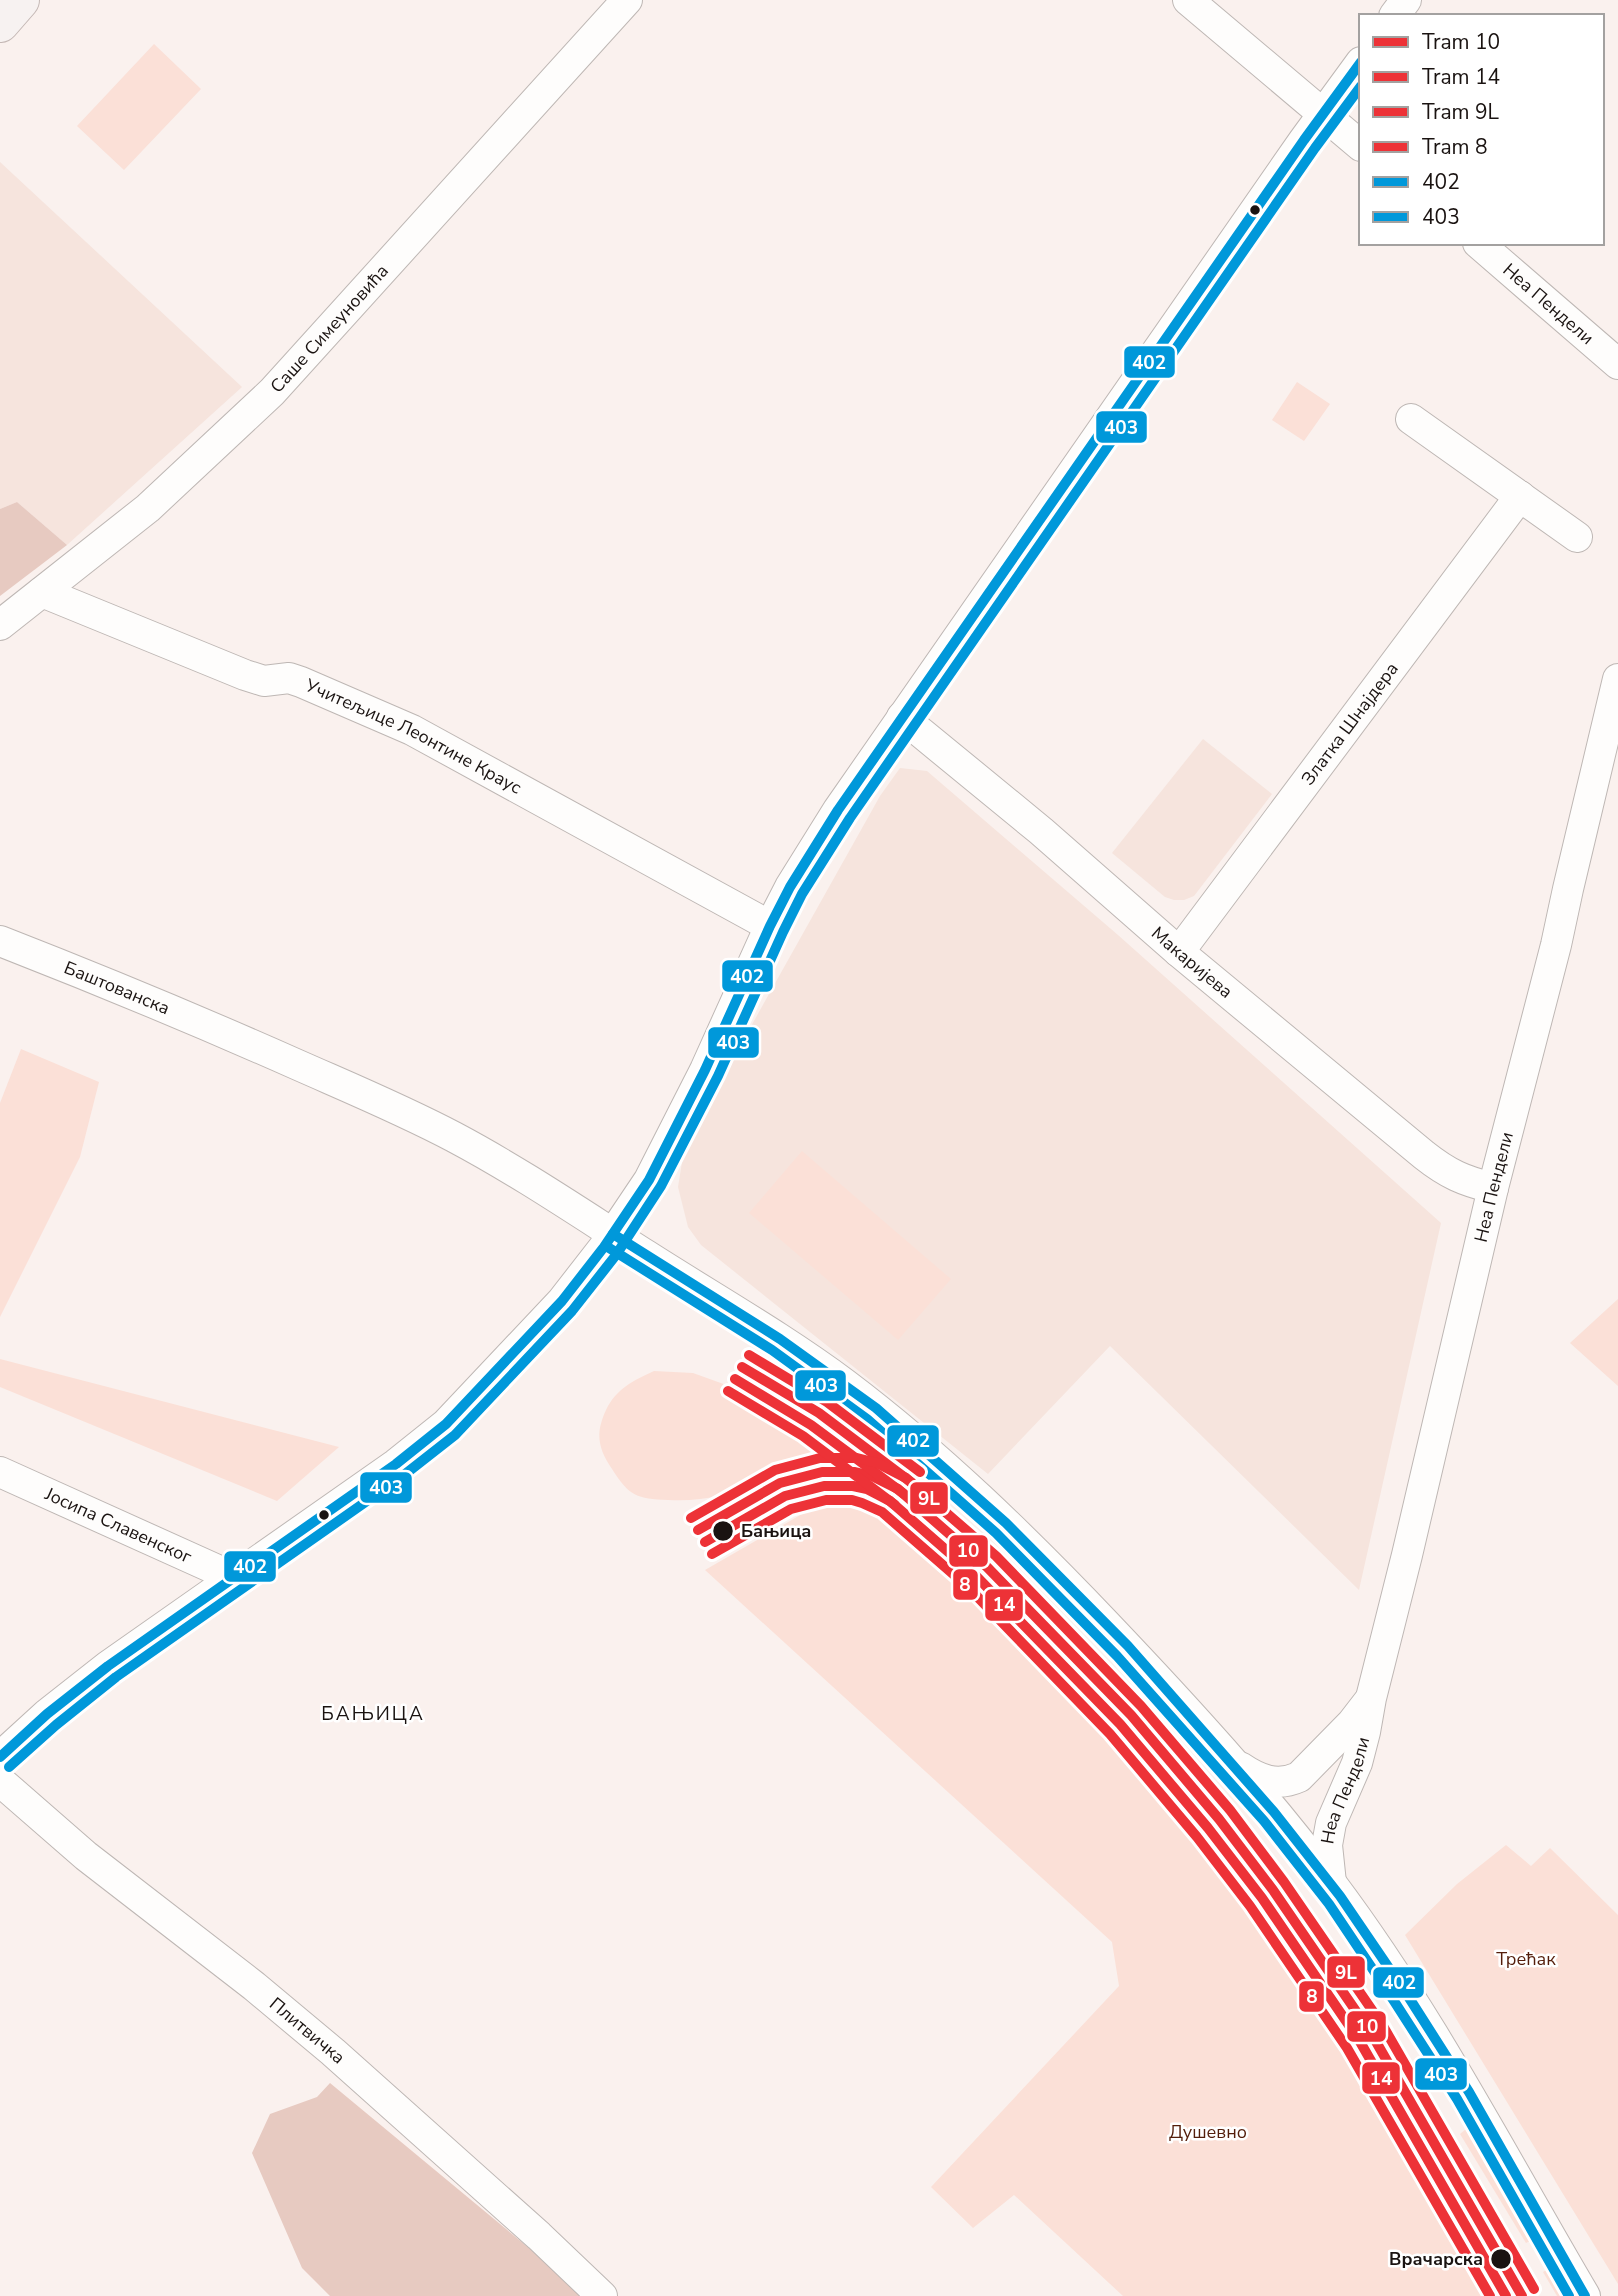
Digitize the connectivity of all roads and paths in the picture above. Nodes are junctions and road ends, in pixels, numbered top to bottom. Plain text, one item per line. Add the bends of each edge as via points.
1 (20, 0) edge
2 (627, 0) edge
3 (1188, 0) edge
4 (0, 23) edge
5 (1359, 65) edge
6 (1323, 114) junction
7 (1359, 144) edge
8 (1480, 245) edge
9 (1618, 364) edge
10 (1411, 419) dead end
11 (1520, 496) junction
12 (1577, 537) dead end
13 (42, 592) junction
14 (0, 625) edge
15 (1618, 679) edge
16 (902, 717) junction
17 (770, 926) junction
18 (0, 941) edge
19 (1180, 951) junction
20 (1493, 1188) junction
21 (613, 1234) junction
22 (0, 1472) edge
23 (235, 1578) junction
24 (1371, 1698) junction
25 (5, 1745) edge
26 (1230, 1759) junction
27 (0, 1781) edge
28 (1331, 1882) junction
29 (602, 2296) edge
30 (1585, 2296) edge

1 - 4 main road
2 - 13 street, Саше Симеуновића via 280,384 148,508
3 - 6 street
5 - 6 street
6 - 7 street
6 - 16 street
8 - 9 street, Неа Пендели
10 - 11 street
11 - 12 street
11 - 19 street, Златка Шнајдера
13 - 14 street, Саше Симеуновића
13 - 17 street, Учитељице Леонтине Краус via 245,675 264,681 289,678 412,730
15 - 20 street, Неа Пендели
16 - 17 street via 824,832
16 - 19 street, Макаријева
17 - 21 street via 690,1102 649,1180
18 - 21 street, Баштованска via 412,1115
19 - 20 street, Макаријева via 1445,1172
20 - 24 street, Неа Пендели
21 - 23 street via 562,1301 446,1424
21 - 26 street, Баштованска via 799,1352 877,1408 1054,1569
22 - 23 street, Јосипа Славенског
23 - 25 street
24 - 26 street, Неа Пендели via 1322,1755 1290,1782 1257,1778
24 - 28 street, Неа Пендели via 1357,1763 1331,1823 1327,1846
26 - 28 street, Баштованска
27 - 29 street, Плитвичка via 86,1856 333,2052
28 - 30 street, Баштованска via 1469,2093

